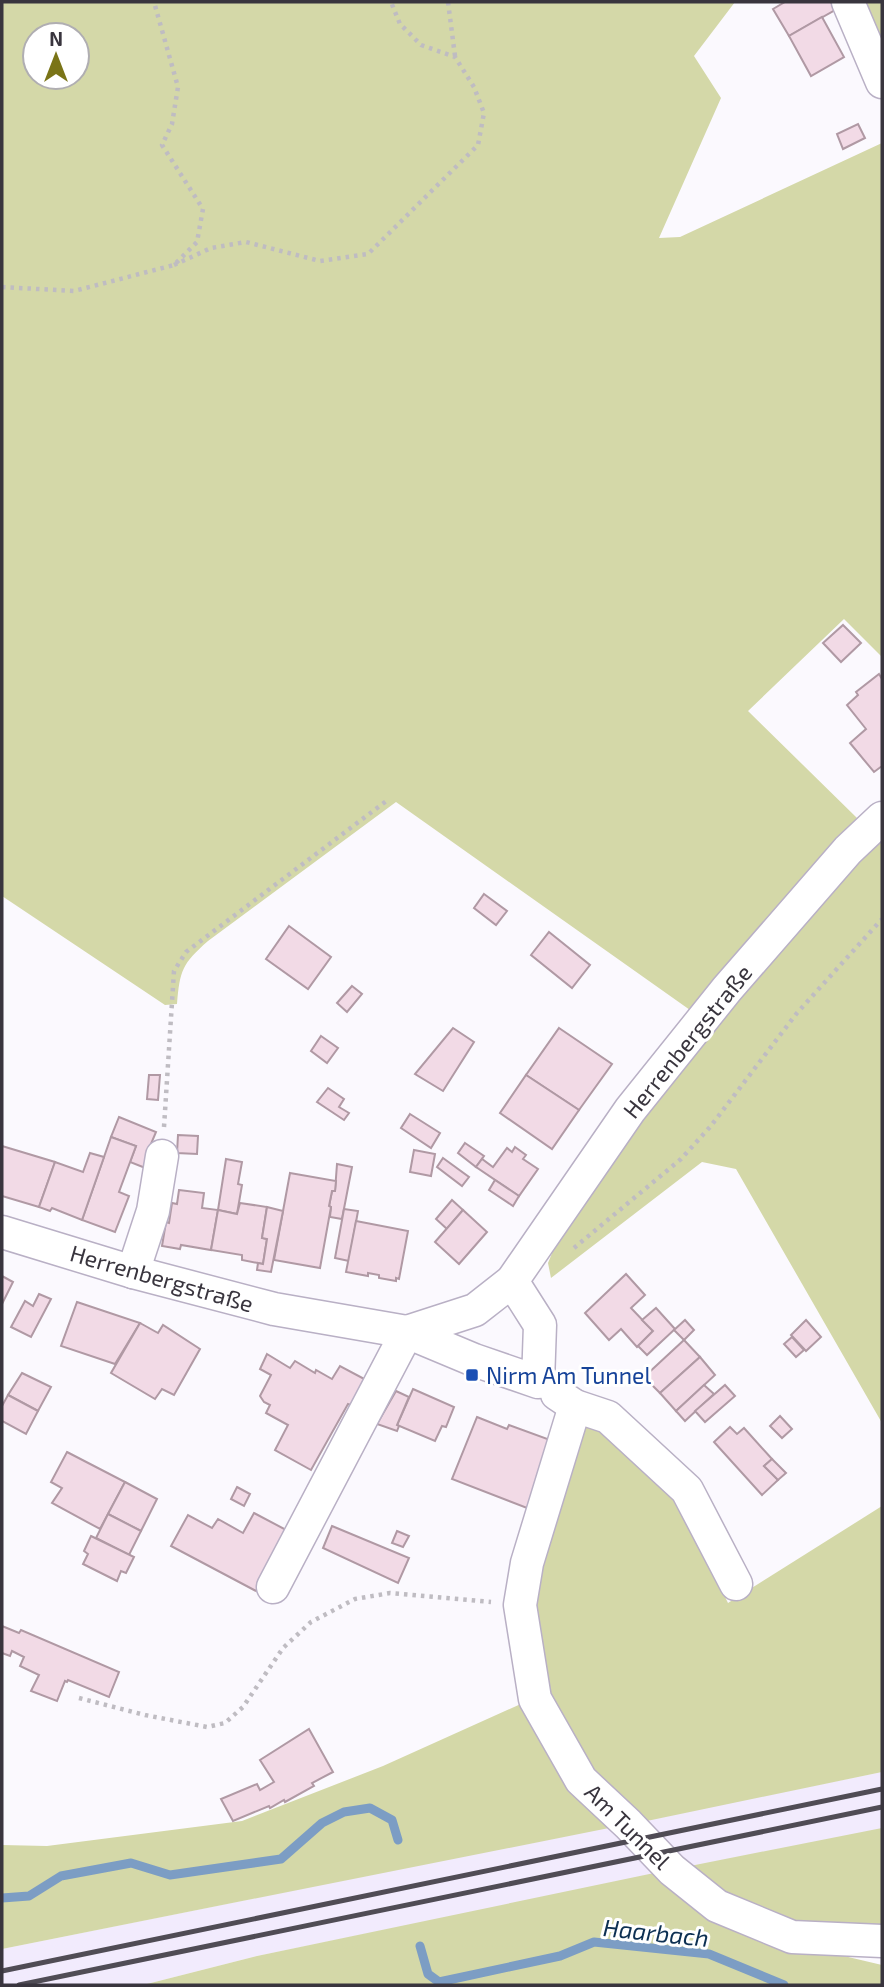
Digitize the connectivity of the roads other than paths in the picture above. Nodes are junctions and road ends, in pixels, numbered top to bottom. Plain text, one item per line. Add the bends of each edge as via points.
1 (848, 2) edge
2 (882, 82) edge
3 (882, 818) edge
4 (162, 1156) road end
5 (2, 1232) edge
6 (133, 1272) junction
7 (512, 1281) junction
8 (407, 1332) junction
9 (538, 1382) junction
10 (575, 1406) junction
11 (736, 1584) dead end
12 (273, 1587) dead end
13 (882, 1941) edge

1 - 2 street
3 - 7 street, Herrenbergstraße via 848,850 630,1110
4 - 6 street via 153,1211
5 - 6 street, Herrenbergstraße
6 - 8 street, Herrenbergstraße via 274,1308
7 - 8 street, Herrenbergstraße via 475,1310
7 - 9 street via 540,1325
8 - 9 street, Herrenbergstraße
8 - 12 street
9 - 10 street
10 - 11 street via 608,1417 687,1490
10 - 13 street, Am Tunnel via 534,1539 520,1605 535,1699 581,1780 672,1870 717,1906 792,1937

